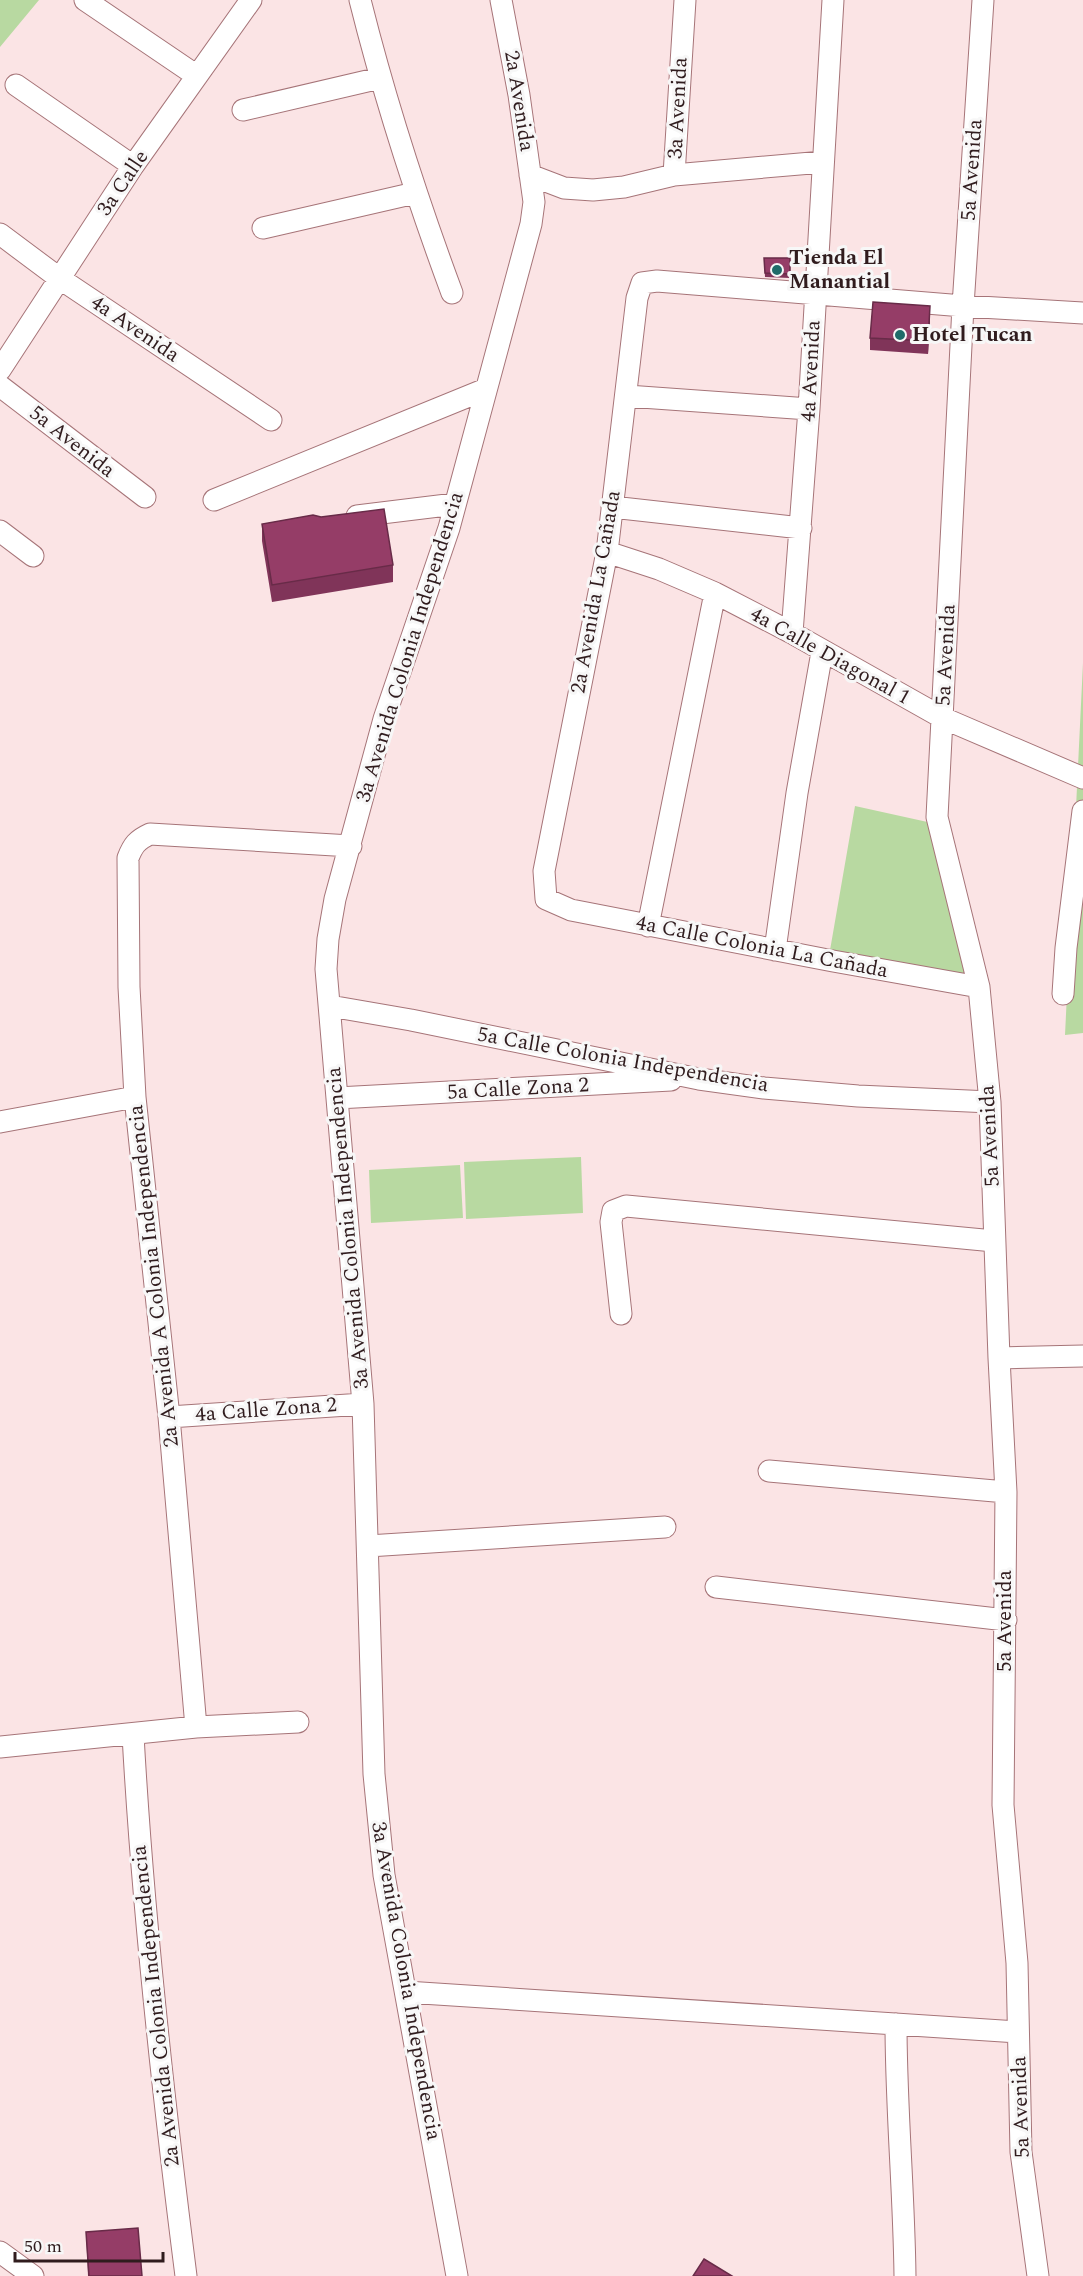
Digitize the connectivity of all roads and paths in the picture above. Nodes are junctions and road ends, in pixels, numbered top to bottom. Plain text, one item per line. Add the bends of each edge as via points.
1 (84, 0) edge
2 (251, 0) edge
3 (360, 0) edge
4 (501, 0) edge
5 (685, 0) edge
6 (833, 0) edge
7 (983, 0) edge
8 (197, 76) junction
9 (380, 78) junction
10 (16, 85) dead end
11 (243, 110) dead end
12 (824, 162) junction
13 (133, 166) junction
14 (530, 175) junction
15 (674, 175) junction
16 (415, 193) junction
17 (534, 202) joint
18 (263, 228) dead end
19 (0, 234) edge
20 (59, 278) junction
21 (452, 293) dead end
22 (815, 294) junction
23 (963, 306) junction
24 (1083, 313) edge
25 (0, 370) edge
26 (0, 386) edge
27 (486, 389) junction
28 (627, 396) junction
29 (809, 409) junction
30 (271, 420) dead end
31 (145, 497) dead end
32 (214, 500) dead end
33 (455, 504) junction
34 (612, 507) junction
35 (342, 518) edge
36 (801, 528) junction
37 (0, 531) edge
38 (607, 552) junction
39 (33, 556) dead end
40 (715, 593) junction
41 (792, 633) junction
42 (822, 652) junction
43 (943, 718) junction
44 (1083, 778) edge
45 (1083, 811) edge
46 (351, 846) junction
47 (546, 899) joint
48 (648, 926) junction
49 (1074, 948) edge
50 (775, 950) junction
51 (979, 987) junction
52 (1064, 994) dead end
53 (330, 1006) junction
54 (699, 1079) junction
55 (135, 1097) junction
56 (336, 1098) junction
57 (990, 1102) junction
58 (0, 1122) edge
59 (994, 1241) junction
60 (621, 1314) dead end
61 (1083, 1356) edge
62 (999, 1358) junction
63 (363, 1404) junction
64 (169, 1417) junction
65 (769, 1470) dead end
66 (1006, 1492) junction
67 (665, 1527) dead end
68 (368, 1546) junction
69 (716, 1587) dead end
70 (1006, 1620) junction
71 (297, 1722) dead end
72 (196, 1727) junction
73 (133, 1735) junction
74 (0, 1747) edge
75 (406, 1992) junction
76 (896, 2024) junction
77 (1018, 2032) junction
78 (0, 2252) edge
79 (33, 2276) edge
80 (186, 2276) edge
81 (457, 2276) edge
82 (904, 2276) edge
83 (1038, 2276) edge

1 - 8 street
2 - 8 street, 3a Calle
3 - 9 street
4 - 14 street, 2a Avenida
5 - 15 street, 3a Avenida
6 - 12 street, 4a Avenida
7 - 23 street, 5a Avenida
8 - 13 street, 3a Calle
9 - 11 street
9 - 16 street
10 - 13 street
12 - 15 street
12 - 22 street, 4a Avenida
13 - 20 street, 3a Calle
14 - 15 street, 3a Avenida via 564,188 592,190
14 - 17 street, 2a Avenida
16 - 18 street
16 - 21 street
17 - 27 street, 3a Avenida Colonia Independencia
19 - 20 street, 4a Avenida
20 - 25 street, 3a Calle
20 - 30 street, 4a Avenida
22 - 23 street
22 - 28 street, 2a Avenida La Cañada via 642,283
22 - 29 street, 4a Avenida
23 - 24 street
23 - 43 street, 5a Avenida
26 - 31 street, 5a Avenida
27 - 32 street
27 - 33 street, 3a Avenida Colonia Independencia
28 - 29 street
28 - 34 street, 2a Avenida La Cañada
29 - 36 street, 4a Avenida
33 - 35 street
33 - 46 street, 3a Avenida Colonia Independencia via 384,719
34 - 36 street
34 - 38 street, 2a Avenida La Cañada
36 - 41 street, 4a Avenida
37 - 39 street
38 - 40 street, 4a Calle Diagonal 1
38 - 47 street, 2a Avenida La Cañada via 544,871
40 - 41 street, 4a Calle Diagonal 1
40 - 48 street
41 - 42 street, 4a Calle Diagonal 1
42 - 43 street, 4a Calle Diagonal 1
42 - 50 street
43 - 44 street, 4a Calle Diagonal 1
43 - 51 street, 5a Avenida via 937,817
45 - 49 street
46 - 53 street, 3a Avenida Colonia Independencia via 328,939
46 - 55 street, 2a Avenida A Colonia Independencia via 150,834 132,846 128,858 129,987
47 - 48 street, 4a Calle Colonia La Cañada via 571,910
48 - 50 street, 4a Calle Colonia La Cañada
49 - 52 street
50 - 51 street, 4a Calle Colonia La Cañada
51 - 57 street, 5a Avenida
53 - 54 street, 5a Calle Colonia Independencia
53 - 56 street, 3a Avenida Colonia Independencia
54 - 56 street, 5a Calle Zona 2
54 - 57 street, 5a Calle Colonia Independencia via 858,1096
55 - 58 street
55 - 64 street, 2a Avenida A Colonia Independencia
56 - 63 street, 3a Avenida Colonia Independencia
57 - 59 street, 5a Avenida
59 - 60 street via 626,1206 613,1211 611,1222
59 - 62 street, 5a Avenida
61 - 62 street
62 - 66 street, 5a Avenida
63 - 64 street, 4a Calle Zona 2
63 - 68 street, 3a Avenida Colonia Independencia
64 - 72 street, 2a Avenida A Colonia Independencia
65 - 66 street
66 - 70 street, 5a Avenida
67 - 68 street
68 - 75 street, 3a Avenida Colonia Independencia via 374,1774 384,1875
69 - 70 street
70 - 77 street, 5a Avenida via 1003,1805 1017,1963
71 - 72 street
72 - 73 street
73 - 74 street
73 - 80 street, 2a Avenida Colonia Independencia via 140,1858
75 - 76 street
75 - 81 street, 3a Avenida Colonia Independencia
76 - 77 street
76 - 82 street
77 - 83 street, 5a Avenida via 1021,2152
78 - 79 street

